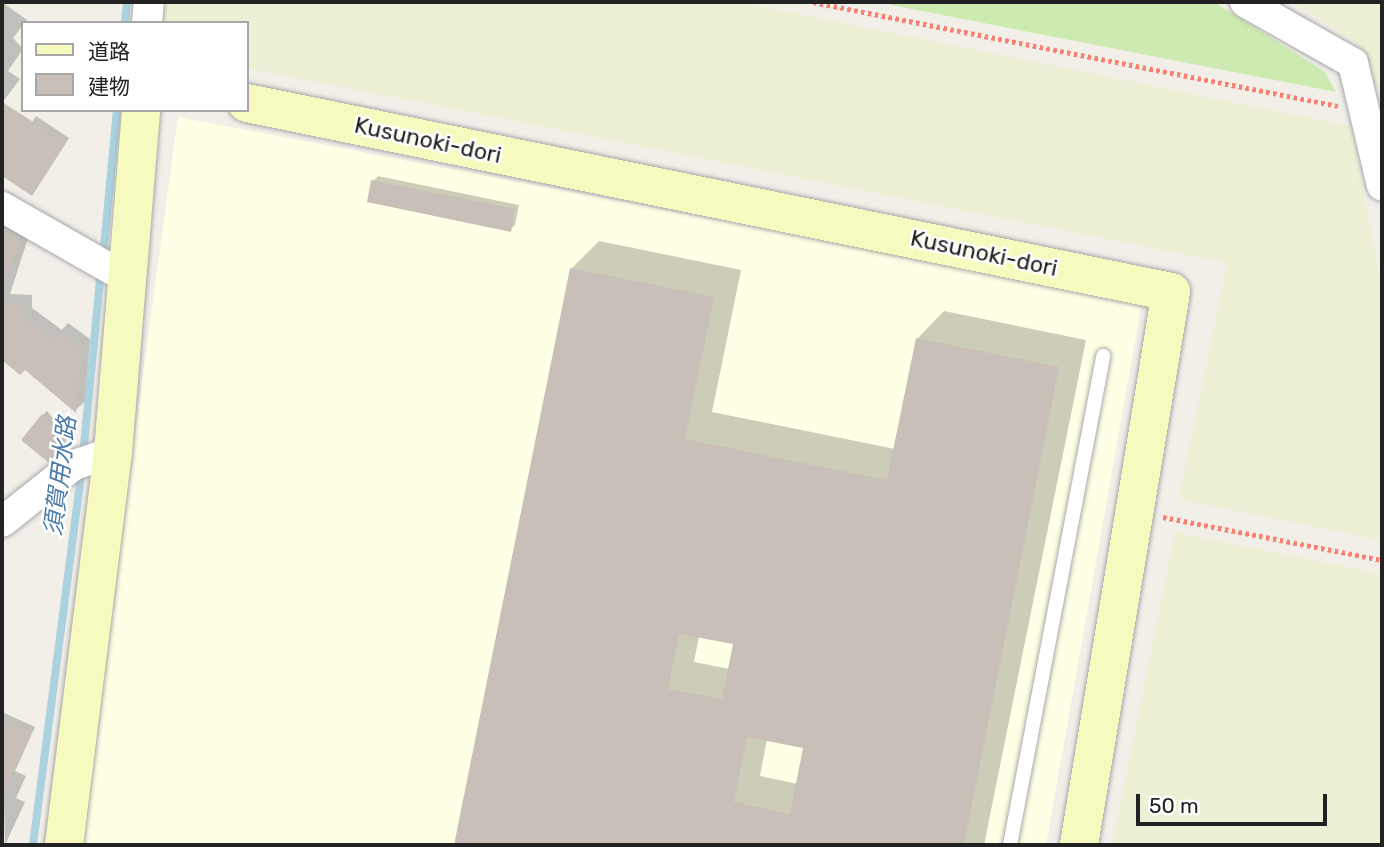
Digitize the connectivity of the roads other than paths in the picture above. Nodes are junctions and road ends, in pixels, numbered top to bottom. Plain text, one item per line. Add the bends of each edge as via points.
1 (149, 2) edge
2 (1245, 2) edge
3 (147, 21) edge
4 (248, 103) edge
5 (141, 112) edge
6 (1382, 186) edge
7 (2, 207) edge
8 (128, 279) junction
9 (1103, 356) dead end
10 (113, 452) junction
11 (2, 522) edge
12 (64, 845) edge
13 (1010, 845) edge
14 (1079, 845) edge

1 - 3 street
2 - 6 street via 1353,63
4 - 14 street, Kusunoki-dori via 1171,292 1138,513
5 - 8 street
7 - 8 street
8 - 10 street
9 - 13 lane
10 - 11 street via 74,465
10 - 12 street

